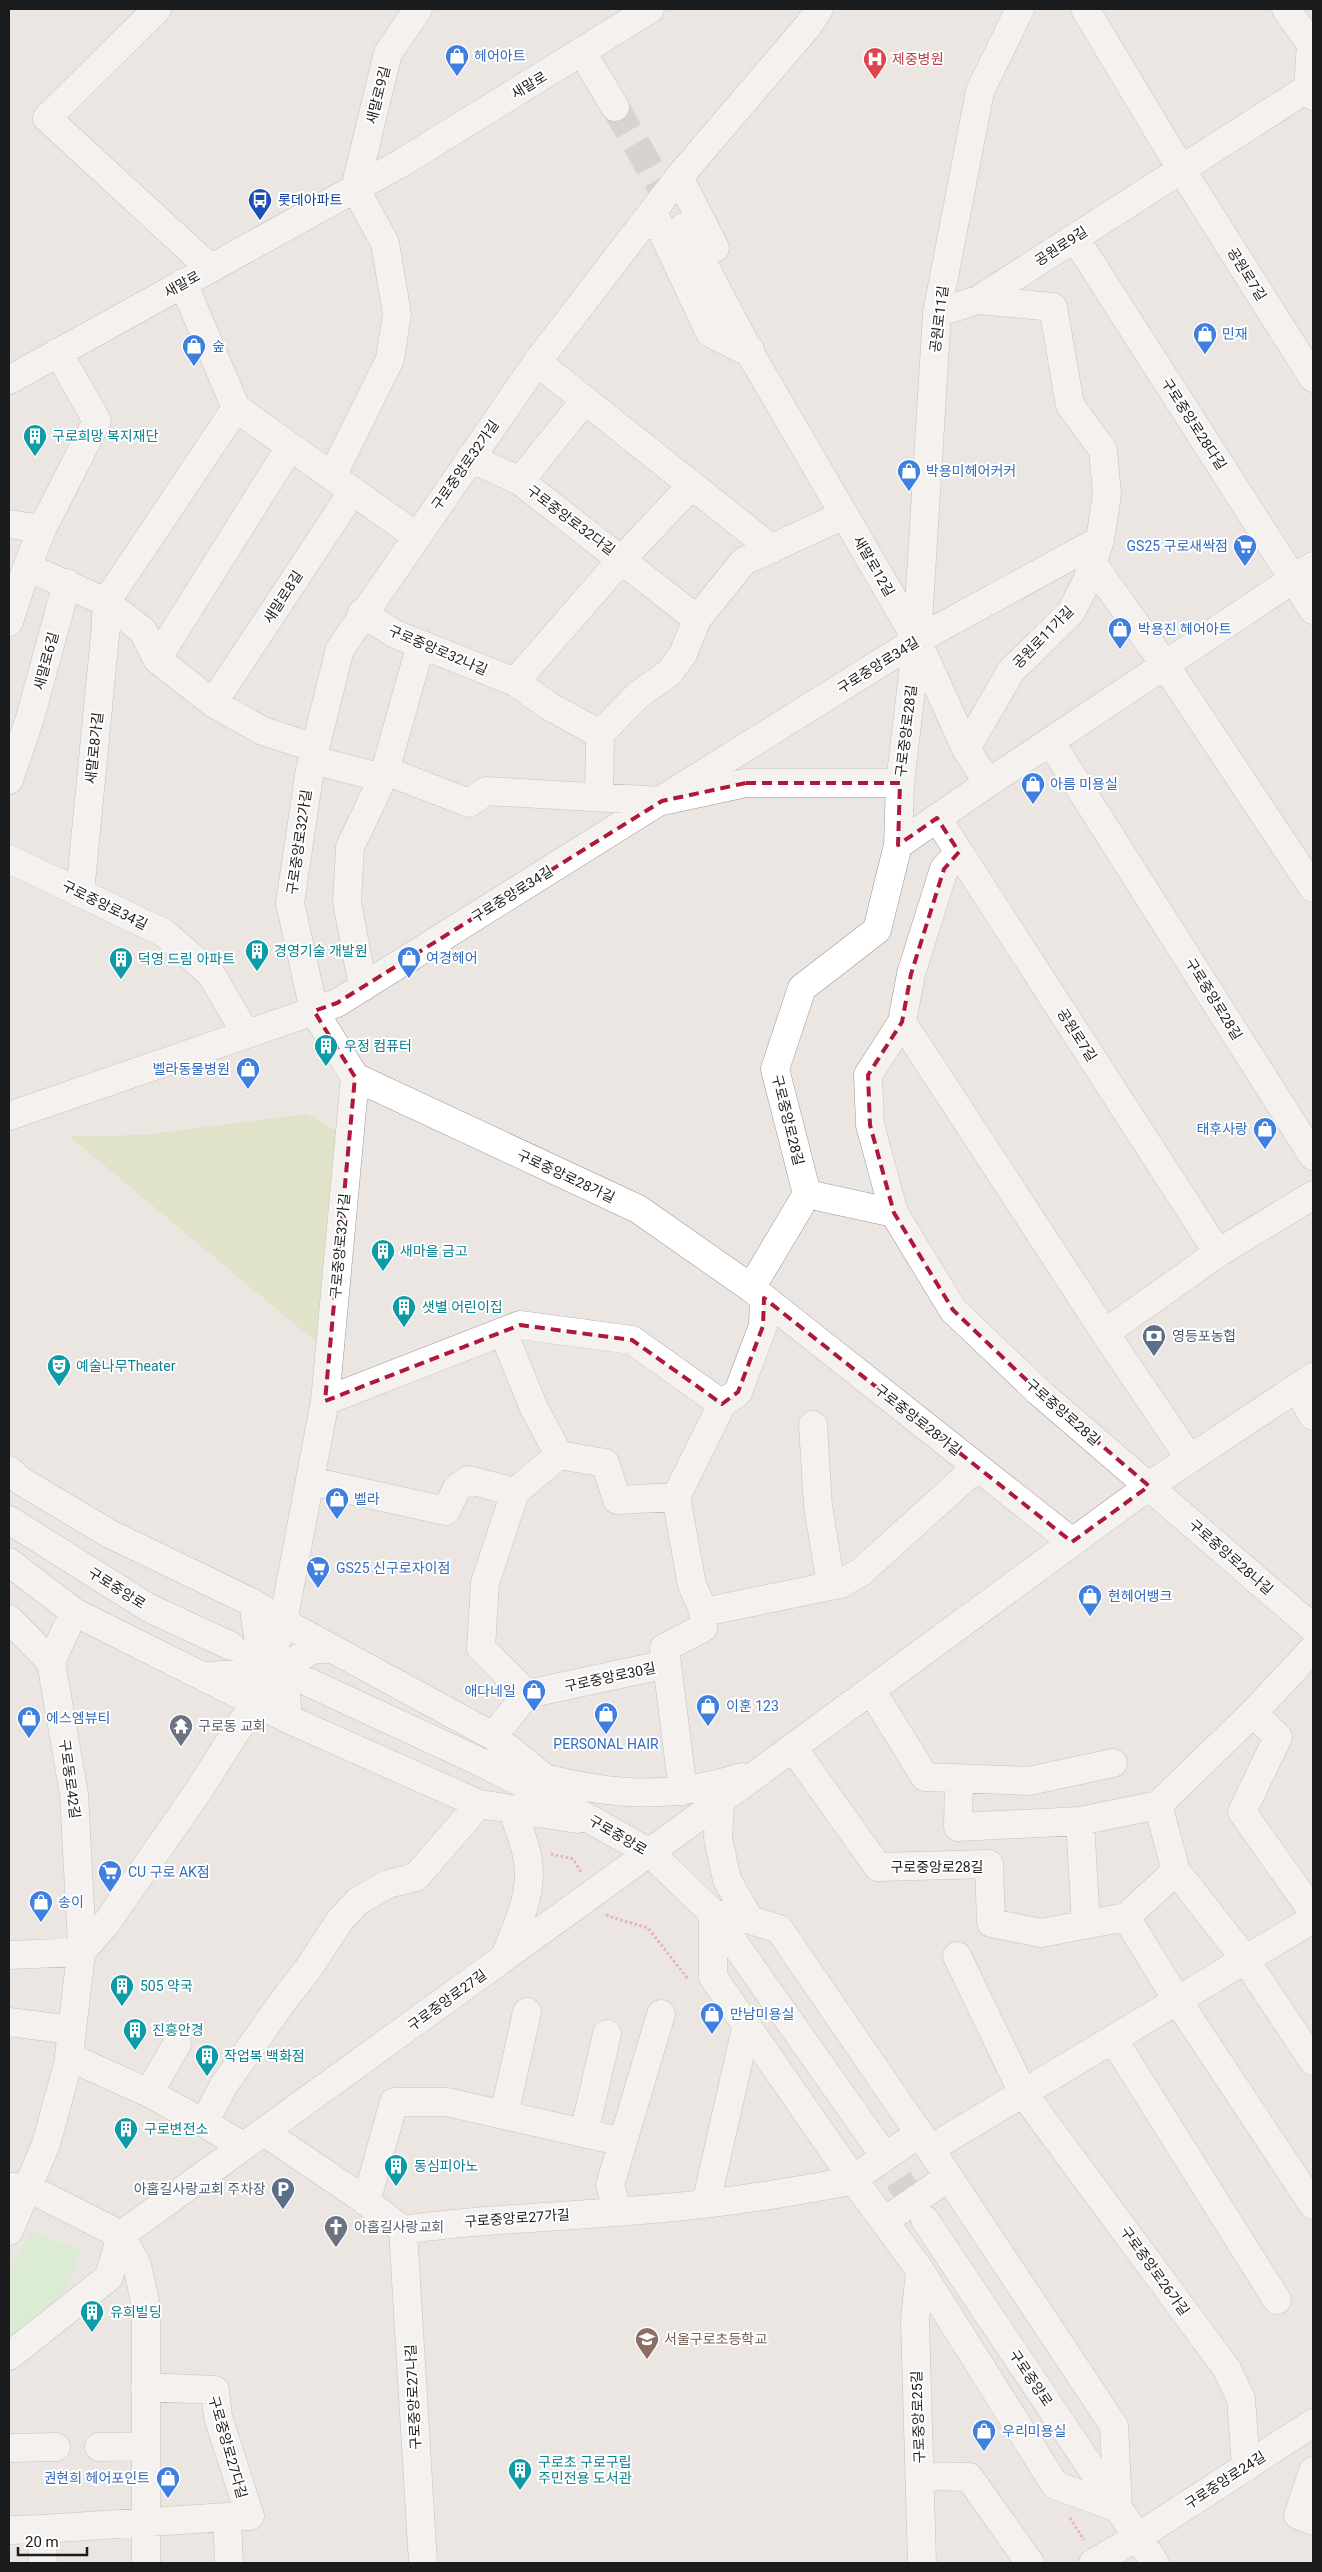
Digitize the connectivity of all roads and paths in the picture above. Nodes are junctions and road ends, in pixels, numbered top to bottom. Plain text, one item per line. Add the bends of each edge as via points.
1 (157, 9) edge
2 (418, 9) edge
3 (650, 9) edge
4 (818, 9) edge
5 (1020, 9) edge
6 (1085, 9) edge
7 (1286, 9) edge
8 (582, 52) junction
9 (1311, 92) edge
10 (615, 107) tunnel mouth
11 (1181, 170) junction
12 (679, 177) junction
13 (355, 188) junction
14 (653, 212) junction
15 (684, 227) tunnel mouth
16 (1075, 238) junction
17 (210, 268) junction
18 (183, 283) junction
19 (978, 300) junction
20 (937, 313) junction
21 (58, 352) junction
22 (750, 353) junction
23 (537, 362) junction
24 (1313, 378) edge
25 (9, 380) edge
26 (585, 400) junction
27 (236, 408) junction
28 (290, 447) junction
29 (470, 458) junction
30 (520, 481) junction
31 (342, 484) junction
32 (692, 485) junction
33 (844, 515) junction
34 (9, 524) edge
35 (42, 529) junction
36 (416, 536) junction
37 (772, 549) junction
38 (1096, 551) junction
39 (622, 559) junction
40 (27, 567) junction
41 (1303, 573) edge
42 (67, 583) junction
43 (106, 602) junction
44 (1313, 610) edge
45 (362, 614) junction
46 (697, 619) junction
47 (9, 620) edge
48 (917, 640) junction
49 (421, 644) junction
50 (157, 659) junction
51 (1165, 665) junction
52 (515, 682) junction
53 (213, 703) junction
54 (600, 734) junction
55 (1050, 741) junction
56 (966, 749) junction
57 (314, 754) junction
58 (383, 778) junction
59 (9, 780) edge
60 (988, 782) junction
61 (900, 783) junction
62 (599, 796) junction
63 (662, 801) junction
64 (937, 818) junction
65 (898, 845) junction
66 (958, 852) junction
67 (9, 859) edge
68 (1313, 888) edge
69 (80, 892) junction
70 (363, 987) junction
71 (314, 1011) junction
72 (902, 1022) junction
73 (246, 1034) junction
74 (355, 1077) junction
75 (9, 1116) edge
76 (1313, 1156) edge
77 (807, 1194) junction
78 (1313, 1195) edge
79 (894, 1213) junction
80 (1218, 1253) junction
81 (757, 1293) junction
82 (503, 1332) junction
83 (1105, 1333) junction
84 (1305, 1383) edge
85 (325, 1401) junction
86 (722, 1404) junction
87 (1313, 1416) edge
88 (813, 1425) dead end
89 (560, 1455) junction
90 (1190, 1459) junction
91 (977, 1466) junction
92 (9, 1470) edge
93 (310, 1481) junction
94 (1148, 1486) junction
95 (515, 1492) junction
96 (676, 1497) junction
97 (9, 1520) edge
98 (1072, 1542) junction
99 (9, 1562) edge
100 (831, 1586) junction
101 (253, 1603) junction
102 (74, 1612) junction
103 (704, 1612) junction
104 (9, 1619) edge
105 (283, 1622) junction
106 (1313, 1628) edge
107 (231, 1646) dead end
108 (333, 1649) junction
109 (1313, 1649) edge
110 (51, 1662) junction
111 (667, 1664) junction
112 (205, 1676) junction
113 (308, 1682) dead end
114 (871, 1690) junction
115 (526, 1694) junction
116 (255, 1702) junction
117 (1253, 1713) junction
118 (288, 1719) junction
119 (493, 1736) junction
120 (793, 1748) junction
121 (1113, 1763) dead end
122 (758, 1772) junction
123 (545, 1778) junction
124 (959, 1778) junction
125 (683, 1791) junction
126 (720, 1800) junction
127 (479, 1804) junction
128 (1158, 1805) junction
129 (512, 1809) junction
130 (594, 1822) junction
131 (1080, 1822) junction
132 (524, 1848) junction
133 (650, 1852) junction
134 (1176, 1871) junction
135 (595, 1893) junction
136 (1313, 1912) edge
137 (713, 1913) junction
138 (1126, 1917) junction
139 (1313, 1918) edge
140 (750, 1920) junction
141 (1086, 1924) junction
142 (81, 1952) junction
143 (9, 1955) edge
144 (957, 1956) dead end
145 (504, 1958) junction
146 (1245, 1960) junction
147 (689, 1980) dead end
148 (1177, 2000) junction
149 (527, 2012) dead end
150 (661, 2014) dead end
151 (9, 2022) edge
152 (746, 2028) junction
153 (72, 2030) junction
154 (607, 2034) dead end
155 (1113, 2039) junction
156 (177, 2044) dead end
157 (69, 2057) junction
158 (1313, 2060) edge
159 (149, 2092) junction
160 (1024, 2092) junction
161 (504, 2114) junction
162 (204, 2123) junction
163 (584, 2134) junction
164 (254, 2139) junction
165 (925, 2141) junction
166 (623, 2142) junction
167 (876, 2144) tunnel mouth
168 (949, 2177) junction
169 (853, 2179) junction
170 (18, 2188) edge
171 (366, 2202) junction
172 (706, 2203) junction
173 (1313, 2205) edge
174 (617, 2210) junction
175 (925, 2220) tunnel mouth
176 (884, 2221) junction
177 (403, 2230) junction
178 (9, 2231) edge
179 (121, 2235) junction
180 (920, 2270) junction
181 (1277, 2300) dead end
182 (9, 2356) edge
183 (145, 2387) junction
184 (1313, 2423) edge
185 (144, 2446) junction
186 (56, 2447) dead end
187 (99, 2447) dead end
188 (9, 2448) edge
189 (1246, 2467) junction
190 (1313, 2471) edge
191 (920, 2476) junction
192 (1118, 2508) junction
193 (1065, 2511) dead end
194 (227, 2517) junction
195 (1313, 2520) edge
196 (146, 2521) junction
197 (42, 2528) junction
198 (9, 2530) edge
199 (1138, 2537) junction
200 (1095, 2562) edge
201 (43, 2563) edge
202 (146, 2563) edge
203 (229, 2563) edge
204 (423, 2563) edge
205 (922, 2563) edge
206 (1030, 2563) edge
207 (1155, 2563) edge

1 - 17 street via 47,118
2 - 13 street, 새말로9길 via 388,54
3 - 8 street, 새말로
4 - 12 street, 구로중앙로32가길 via 807,27
5 - 20 street, 공원로11길 via 980,91
6 - 11 street
7 - 9 street via 1311,44
8 - 10 street
8 - 13 street, 새말로
9 - 11 street, 공원로9길
11 - 16 street, 공원로9길
11 - 24 street, 공원로7길
12 - 14 street, 구로중앙로32가길
12 - 22 street, 새말로12길 via 748,314
13 - 17 street, 새말로
13 - 31 street via 385,243 397,314 390,359
14 - 22 street via 710,332
14 - 23 street, 구로중앙로32가길
15 - 22 street, 새말로12길
16 - 19 street, 공원로9길
16 - 41 street, 구로중앙로28다길
17 - 18 street, 새말로
18 - 21 street, 새말로
18 - 27 street
19 - 20 street, 공원로9길
19 - 38 street, 공원로11가길 via 1053,307 1070,404 1103,450 1107,494
20 - 48 street, 공원로11길
21 - 25 street, 새말로
21 - 35 street via 97,421
22 - 33 street, 새말로12길
23 - 26 street
23 - 29 street, 구로중앙로32가길
26 - 30 street, 구로중앙로32다길
26 - 32 street
27 - 28 street
27 - 43 street
28 - 31 street
28 - 50 street
29 - 30 street, 구로중앙로32다길
29 - 36 street, 구로중앙로32가길
30 - 39 street, 구로중앙로32다길
31 - 36 street
31 - 53 street, 새말로8길
32 - 37 street
32 - 39 street, 구로중앙로32다길
33 - 37 street
33 - 48 street, 새말로12길
34 - 35 street
35 - 40 street
36 - 45 street, 구로중앙로32가길
37 - 46 street via 744,561
38 - 48 street, 구로중앙로34길
38 - 51 street
38 - 56 street, 공원로11가길 via 1087,581 1071,612 1011,671
39 - 46 street, 구로중앙로32다길
39 - 52 street
40 - 42 street
40 - 47 street
41 - 44 street, 구로중앙로28다길
41 - 51 street
42 - 43 street
42 - 59 street, 새말로6길 via 30,718
43 - 50 street via 143,631
43 - 69 street, 새말로8가길
45 - 49 street, 구로중앙로32나길 via 395,634
45 - 57 street, 구로중앙로32가길 via 340,649
46 - 54 street via 683,654 669,673 638,695
48 - 56 street, 새말로12길
48 - 61 street, 구로중앙로28길
48 - 63 street, 구로중앙로34길
49 - 52 street, 구로중앙로32나길
49 - 58 street
50 - 53 street
51 - 55 street
51 - 68 street
52 - 54 street, 구로중앙로32나길 via 549,706
53 - 57 street
54 - 62 street
55 - 60 street
55 - 76 street, 구로중앙로28길
56 - 60 street, 새말로12길
57 - 58 street, 구로중앙로34길
57 - 71 street, 구로중앙로32가길 via 290,903
58 - 62 street, 구로중앙로34길 via 394,774 469,803 486,790
58 - 70 street via 350,847 347,902
60 - 64 street
61 - 63 street, 구로중앙로34길 via 746,782
61 - 65 street, 구로중앙로28길
62 - 63 street, 구로중앙로34길
63 - 70 street, 구로중앙로34길
64 - 65 street
64 - 66 street, 공원로7길
65 - 77 street, 구로중앙로28길 via 877,930 802,988 774,1069
66 - 72 street, 구로중앙로28길 via 944,869 911,974
66 - 80 street, 공원로7길
67 - 69 street, 구로중앙로34길
69 - 73 street, 구로중앙로34길 via 164,934 212,974
70 - 71 street, 구로중앙로34길 via 337,1003
71 - 73 street, 구로중앙로34길
71 - 74 street, 구로중앙로32가길
72 - 79 street, 구로중앙로28길 via 868,1074 870,1125
72 - 83 street
73 - 75 street, 구로중앙로34길
74 - 81 street, 구로중앙로28가길 via 638,1209
74 - 85 street, 구로중앙로32가길
77 - 79 street
77 - 81 street
78 - 80 street
79 - 94 street, 구로중앙로28길 via 953,1310 1038,1392
80 - 83 street
81 - 86 street via 763,1326 738,1392
81 - 91 street, 구로중앙로28가길
82 - 85 street
82 - 86 street via 520,1325 632,1340
82 - 89 street via 534,1408
83 - 90 street
84 - 87 street
84 - 90 street
85 - 93 street, 구로중앙로32가길
86 - 96 street
88 - 100 street via 818,1506
89 - 95 street
89 - 96 street via 605,1463 618,1500
90 - 94 street
91 - 98 street, 구로중앙로28가길
91 - 100 street via 861,1572
92 - 101 street via 21,1481 110,1534
93 - 95 street via 446,1511 457,1488 469,1480
93 - 105 street, 구로중앙로32가길
94 - 98 street
94 - 106 street, 구로중앙로28나길
95 - 115 street via 486,1583 481,1648
96 - 103 street via 692,1585
97 - 107 street, 구로중앙로 via 149,1608
98 - 114 street
99 - 102 street
100 - 103 street
101 - 105 street
101 - 112 street via 259,1643 242,1674
102 - 110 street
102 - 112 street
103 - 111 street, 구로중앙로30길 via 703,1628 664,1648
104 - 110 street
105 - 108 street
105 - 116 street, 구로중앙로32가길
108 - 118 street via 314,1648 296,1660 285,1683
108 - 119 street
109 - 117 street
110 - 142 street, 구로동로42길 via 74,1794
111 - 115 street, 구로중앙로30길
111 - 125 street
112 - 116 street
113 - 130 street, 구로중앙로 via 474,1759
114 - 120 street
114 - 124 street via 925,1777
115 - 119 street
116 - 118 street
116 - 142 street via 106,1925
117 - 128 street
117 - 136 street via 1278,1737 1242,1812
118 - 127 street
119 - 123 street
120 - 122 street
120 - 141 street, 구로중앙로28길 via 878,1867 989,1864 991,1923 1041,1932
121 - 124 street via 1029,1781
122 - 125 street
122 - 126 street
123 - 125 street via 587,1789 630,1794
123 - 130 street
124 - 131 street via 958,1827
126 - 133 street
126 - 140 street via 718,1838 727,1880
127 - 129 street
127 - 162 street via 416,1877 388,1884 358,1902 341,1918 224,2085
128 - 131 street
128 - 134 street
129 - 130 street
129 - 132 street
130 - 133 street, 구로중앙로
131 - 141 street
132 - 135 path via 573,1859
132 - 145 street via 529,1873 524,1901
133 - 135 street, 구로중앙로27길
133 - 137 street, 구로중앙로
134 - 138 street
134 - 146 street
135 - 145 street, 구로중앙로27길
135 - 147 path via 608,1916 648,1928
137 - 140 street
137 - 152 street via 713,1976
137 - 167 street, 구로중앙로
138 - 141 street, 구로중앙로28길
138 - 148 street
139 - 146 street
140 - 165 street via 779,1929
142 - 143 street
142 - 153 street, 구로동로42길
144 - 160 street, 구로중앙로26가길
145 - 164 street, 구로중앙로27길
146 - 148 street
146 - 158 street
148 - 155 street
148 - 173 street
149 - 161 street
150 - 166 street
151 - 153 street
152 - 169 street
152 - 172 street
153 - 157 street, 구로동로42길
154 - 163 street
155 - 160 street
155 - 181 street
156 - 159 street
157 - 159 street
157 - 170 street, 구로동로42길 via 46,2144
159 - 162 street
160 - 165 street
160 - 189 street, 구로중앙로26가길 via 1227,2368 1241,2399
161 - 163 street
161 - 171 street via 447,2102 394,2102
162 - 164 street
163 - 166 street
164 - 171 street
164 - 179 street, 구로중앙로27길
165 - 168 street
165 - 169 street
166 - 174 street via 610,2185
168 - 176 street
168 - 192 street via 1114,2426
169 - 172 street, 구로중앙로27가길 via 787,2193
169 - 176 street
170 - 178 street, 구로동로42길
170 - 179 street
171 - 177 street
172 - 174 street, 구로중앙로27가길
174 - 177 street, 구로중앙로27가길 via 458,2222
175 - 192 street, 구로중앙로
176 - 180 street
177 - 204 street, 구로중앙로27나길
179 - 182 street via 109,2277
179 - 183 street via 138,2265 146,2306
180 - 191 street, 구로중앙로25길 via 915,2321
180 - 192 street via 1055,2485
183 - 185 street
183 - 194 street, 구로중앙로27다길 via 215,2390 218,2417 250,2516
184 - 189 street, 구로중앙로24길
185 - 187 street
185 - 196 street
186 - 188 street
189 - 199 street, 구로중앙로24길
190 - 195 street via 1298,2514
191 - 205 street, 구로중앙로25길
191 - 206 street via 969,2477
192 - 199 street, 구로중앙로
193 - 200 path
194 - 196 street, 구로중앙로27다길
194 - 203 street, 구로중앙로27다길
196 - 197 street, 구로중앙로27다길
196 - 202 street
197 - 198 street
197 - 201 street
199 - 200 street
199 - 207 street, 구로중앙로

